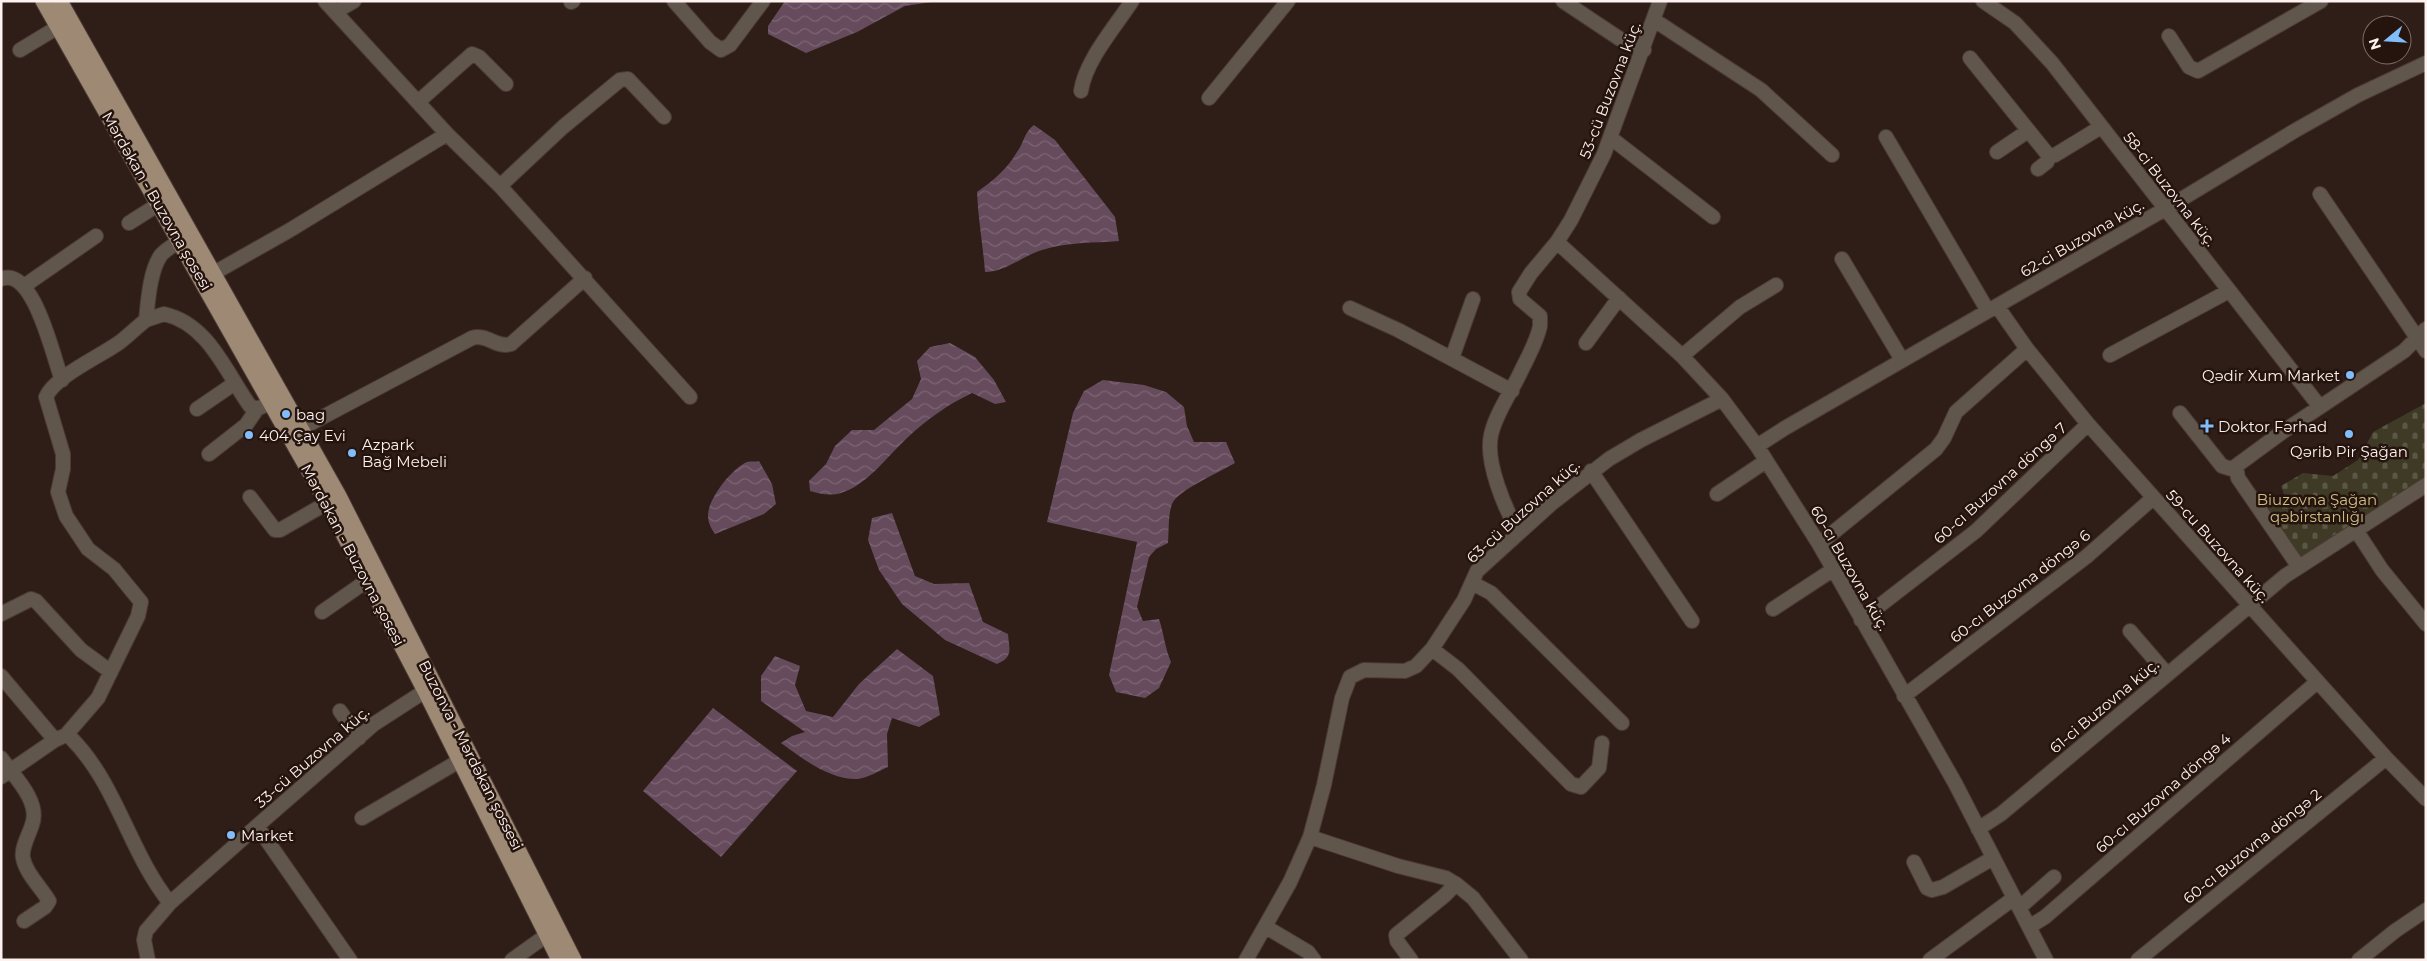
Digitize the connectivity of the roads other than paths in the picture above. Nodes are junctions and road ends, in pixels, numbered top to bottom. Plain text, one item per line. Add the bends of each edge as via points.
1 (43, 1) edge
2 (60, 1) edge
3 (326, 1) edge
4 (354, 1) edge
5 (674, 1) edge
6 (763, 1) edge
7 (1132, 1) edge
8 (1288, 1) edge
9 (1563, 1) edge
10 (1660, 1) edge
11 (1983, 1) edge
12 (2321, 1) edge
13 (335, 12) junction
14 (1654, 20) junction
15 (58, 27) junction
16 (2168, 36) dead end
17 (20, 50) dead end
18 (1644, 50) junction
19 (1970, 58) dead end
20 (2426, 63) edge
21 (506, 84) dead end
22 (1081, 91) dead end
23 (1209, 98) dead end
24 (418, 102) junction
25 (664, 117) dead end
26 (2101, 127) junction
27 (2028, 131) junction
28 (447, 134) junction
29 (1886, 137) dead end
30 (1611, 138) junction
31 (1997, 152) dead end
32 (1832, 155) dead end
33 (2049, 156) junction
34 (2038, 169) dead end
35 (500, 186) junction
36 (2320, 194) dead end
37 (159, 204) junction
38 (2165, 209) junction
39 (1713, 218) dead end
40 (129, 222) dead end
41 (96, 236) dead end
42 (180, 242) junction
43 (1557, 242) junction
44 (1842, 259) dead end
45 (214, 273) junction
46 (3, 274) edge
47 (585, 278) junction
48 (1776, 285) dead end
49 (24, 286) junction
50 (2230, 291) junction
51 (1619, 298) junction
52 (1473, 299) dead end
53 (1350, 308) dead end
54 (1993, 308) junction
55 (146, 320) junction
56 (2423, 339) edge
57 (1586, 343) dead end
58 (2027, 349) junction
59 (2110, 355) dead end
60 (1682, 356) junction
61 (1452, 358) junction
62 (1902, 360) junction
63 (62, 380) junction
64 (235, 383) junction
65 (1512, 391) junction
66 (690, 397) dead end
67 (1722, 399) junction
68 (272, 402) junction
69 (2320, 407) junction
70 (197, 409) dead end
71 (257, 410) junction
72 (2180, 414) dead end
73 (2088, 424) junction
74 (302, 428) junction
75 (1757, 446) junction
76 (209, 454) dead end
77 (1766, 461) junction
78 (2235, 470) junction
79 (1590, 471) junction
80 (2426, 485) edge
81 (1718, 494) dead end
82 (250, 497) dead end
83 (2153, 498) junction
84 (327, 502) junction
85 (2356, 530) junction
86 (1519, 533) junction
87 (1819, 544) junction
88 (2298, 567) junction
89 (1834, 569) junction
90 (368, 580) junction
91 (1472, 583) junction
92 (2249, 606) junction
93 (1773, 609) dead end
94 (322, 612) dead end
95 (1, 614) edge
96 (1861, 620) junction
97 (1692, 622) dead end
98 (2426, 624) edge
99 (2130, 631) dead end
100 (1432, 649) junction
101 (112, 672) junction
102 (2167, 674) junction
103 (1, 676) edge
104 (2317, 682) junction
105 (425, 691) junction
106 (1904, 696) junction
107 (340, 711) dead end
108 (1622, 722) dead end
109 (61, 737) junction
110 (359, 738) junction
111 (1602, 743) dead end
112 (1, 758) edge
113 (2386, 758) junction
114 (459, 761) junction
115 (6, 774) edge
116 (2426, 799) edge
117 (362, 818) dead end
118 (257, 826) junction
119 (1978, 829) junction
120 (1310, 838) junction
121 (1993, 858) junction
122 (1914, 862) dead end
123 (2054, 877) dead end
124 (1456, 884) junction
125 (170, 903) junction
126 (2016, 903) junction
127 (2426, 910) edge
128 (24, 921) dead end
129 (1266, 927) junction
130 (2029, 927) junction
131 (547, 935) junction
132 (148, 960) edge
133 (350, 960) edge
134 (512, 960) edge
135 (559, 960) edge
136 (574, 960) edge
137 (1246, 960) edge
138 (1314, 960) edge
139 (1411, 960) edge
140 (1522, 960) edge
141 (1930, 960) edge
142 (2046, 960) edge
143 (2138, 960) edge
144 (2359, 960) edge

1 - 15 main road, Mərdəkan - Buzovna şosesi
2 - 45 main road, Buzonva - Mərdəkan şossesi
3 - 13 street
4 - 13 street
5 - 6 street via 721,50 730,45
7 - 22 street via 1089,66 1082,79
8 - 23 street
9 - 18 street via 1620,39
10 - 14 street, 53-cü Buzovna küç.
11 - 26 street, 58-ci Buzovna küç. via 2026,33
12 - 16 street via 2198,71 2189,67
13 - 24 street
14 - 18 street, 53-cü Buzovna küç.
14 - 32 street via 1761,90
15 - 17 street
15 - 37 main road, Mərdəkan - Buzovna şosesi
18 - 30 street, 53-cü Buzovna küç.
19 - 27 street
20 - 38 street, 62-ci Buzovna küç. via 2358,95
21 - 24 street via 479,56 472,54
24 - 28 street
25 - 35 street via 628,79 620,80
26 - 33 street
26 - 38 street, 58-ci Buzovna küç.
27 - 31 street
27 - 33 street
28 - 35 street
28 - 45 street
29 - 54 street, 59-cu Buzovna küç.
30 - 39 street
30 - 43 street, 53-cü Buzovna küç. via 1572,220
33 - 34 street
35 - 47 street
36 - 56 street
37 - 40 street
37 - 42 main road, Mərdəkan - Buzovna şosesi
38 - 50 street, 58-ci Buzovna küç.
38 - 54 street, 62-ci Buzovna küç.
41 - 49 street
42 - 55 street via 165,250 158,260 148,293
42 - 68 main road, Mərdəkan - Buzovna şosesi
43 - 51 street, 60-cı Buzovna küç.
43 - 65 street, 53-cü Buzovna küç. via 1519,292 1520,300 1537,312 1540,322 1538,334
44 - 62 street
45 - 74 main road, Buzonva - Mərdəkan şossesi
46 - 49 street
47 - 66 street
47 - 74 street via 511,344 500,345 484,336 472,338
48 - 60 street via 1740,307
49 - 63 street via 45,326
50 - 59 street
50 - 69 street, 58-ci Buzovna küç.
51 - 57 street
51 - 60 street, 60-cı Buzovna küç.
52 - 61 street
53 - 61 street
54 - 58 street, 59-cu Buzovna küç.
54 - 62 street, 62-ci Buzovna küç.
55 - 63 street
55 - 64 street via 164,314 190,326 210,344
56 - 69 street
58 - 73 street, 59-cu Buzovna küç.
58 - 87 street via 1956,412 1936,449
60 - 67 street, 60-cı Buzovna küç.
61 - 65 street
62 - 75 street, 62-ci Buzovna küç.
63 - 101 street via 46,397 64,454 58,492 61,506 88,549 114,569 140,602 138,616
64 - 70 street
64 - 71 street via 250,406
65 - 86 street, 53-cü Buzovna küç. via 1495,422 1490,447 1504,501
67 - 75 street, 60-cı Buzovna küç.
67 - 79 street, 63-cü Buzovna küç. via 1641,440
68 - 71 street
68 - 84 main road, Mərdəkan - Buzovna şosesi
69 - 78 street via 2243,459
71 - 76 street via 246,425
72 - 78 street via 2222,466
73 - 83 street, 59-cu Buzovna küç.
73 - 96 street, 60-cı Buzovna döngə 7 via 1976,531
74 - 136 main road, Buzonva - Mərdəkan şossesi via 428,668
75 - 77 street, 60-cı Buzovna küç.
77 - 81 street
77 - 87 street, 60-cı Buzovna küç.
78 - 88 street
79 - 86 street, 63-cü Buzovna küç.
79 - 97 street
80 - 85 street, 61-ci Buzovna küç.
82 - 84 street via 275,530
83 - 92 street, 59-cu Buzovna küç.
83 - 106 street, 60-cı Buzovna döngə 6 via 2086,557
84 - 90 main road, Mərdəkan - Buzovna şosesi
85 - 88 street, 61-ci Buzovna küç.
85 - 98 street via 2386,576
86 - 91 street, 63-cü Buzovna küç. via 1481,567
87 - 89 street, 60-cı Buzovna küç.
88 - 92 street, 61-ci Buzovna küç.
89 - 93 street
89 - 96 street, 60-cı Buzovna küç.
90 - 94 street
90 - 105 main road, Mərdəkan - Buzovna şosesi
91 - 100 street, 63-cü Buzovna küç.
91 - 108 street via 1491,593
92 - 102 street, 61-ci Buzovna küç.
92 - 104 street, 59-cu Buzovna küç.
95 - 101 street via 31,599 36,601 81,650
96 - 106 street, 60-cı Buzovna küç.
99 - 102 street
100 - 111 street via 1458,669 1571,784 1581,787 1599,768
100 - 120 street, 63-cü Buzovna küç. via 1411,669 1395,672 1364,670 1350,677 1342,698
101 - 109 street via 98,698
102 - 119 street, 61-ci Buzovna küç. via 2001,814
103 - 109 street
104 - 113 street, 59-cu Buzovna küç.
104 - 130 street, 60-cı Buzovna döngə 4
105 - 110 street, 33-cü Buzovna küç. via 392,711
105 - 114 main road, Mərdəkan - Buzovna şosesi
106 - 119 street, 60-cı Buzovna küç.
107 - 110 street
109 - 115 street
109 - 125 street via 82,750 94,764 134,846
110 - 118 street, 33-cü Buzovna küç.
112 - 115 street
113 - 116 street, 59-cu Buzovna küç.
113 - 143 street, 60-cı Buzovna döngə 2
114 - 117 street
114 - 131 main road, Mərdəkan - Buzovna şosesi
115 - 128 street via 30,799 35,813 23,851 25,864 49,901
118 - 125 street
118 - 133 street, 33-cü Buzovna küç.
119 - 121 street, 60-cı Buzovna küç.
120 - 124 street via 1446,878
120 - 129 street
121 - 122 street via 1944,887 1932,890 1927,888
121 - 126 street, 60-cı Buzovna küç.
123 - 126 street
124 - 139 street via 1396,935
124 - 140 street via 1473,898
125 - 132 street via 144,935
126 - 130 street, 60-cı Buzovna küç.
126 - 141 street
127 - 144 street via 2395,930
129 - 137 street
129 - 138 street via 1308,952
130 - 142 street, 60-cı Buzovna küç.
131 - 134 street
131 - 135 main road, Mərdəkan - Buzovna şosesi

